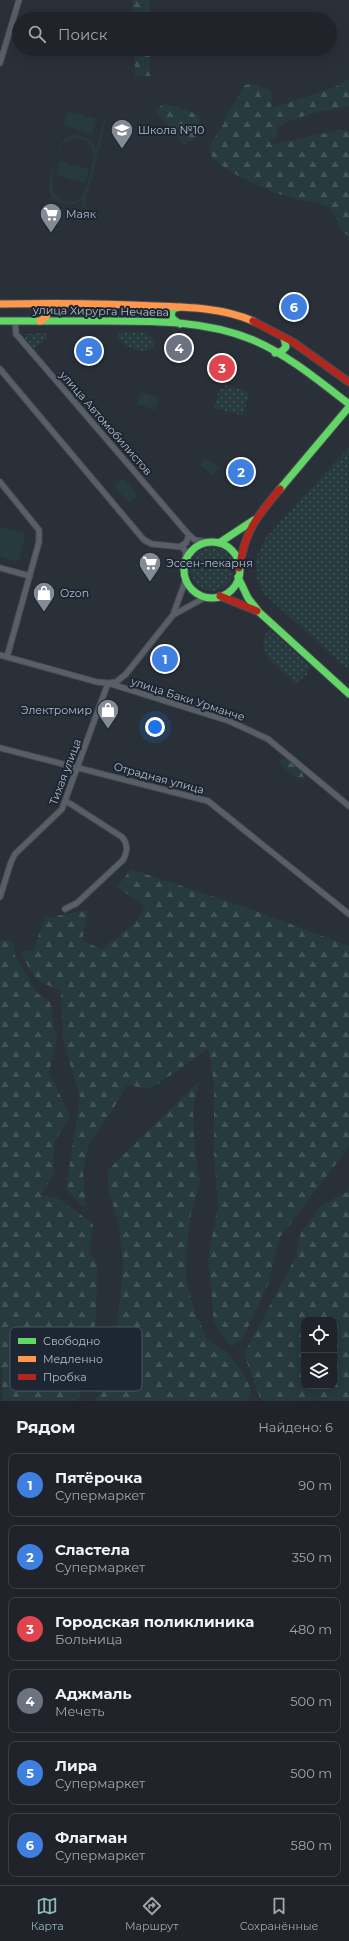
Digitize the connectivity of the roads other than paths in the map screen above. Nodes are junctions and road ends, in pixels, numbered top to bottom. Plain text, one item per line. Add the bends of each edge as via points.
1 (19, 0) edge
2 (15, 12) edge
3 (12, 23) edge
4 (0, 63) edge
5 (38, 303) junction
6 (0, 304) edge
7 (182, 307) junction
8 (0, 321) edge
9 (15, 321) junction
10 (40, 321) junction
11 (180, 324) junction
12 (284, 338) junction
13 (275, 353) junction
14 (0, 369) edge
15 (349, 382) edge
16 (349, 404) edge
17 (349, 407) edge
18 (0, 482) edge
19 (254, 520) junction
20 (188, 535) junction
21 (208, 542) junction
22 (219, 543) junction
23 (181, 546) junction
24 (184, 566) junction
25 (0, 568) edge
26 (239, 568) junction
27 (30, 576) junction
28 (238, 577) junction
29 (186, 579) junction
30 (220, 596) junction
31 (206, 597) junction
32 (259, 612) junction
33 (173, 615) junction
34 (0, 655) edge
35 (8, 657) junction
36 (108, 684) junction
37 (349, 694) edge
38 (0, 748) edge
39 (78, 767) junction
40 (66, 800) junction
41 (349, 806) edge
42 (0, 896) edge
43 (65, 909) dead end
44 (349, 914) edge

1 - 2 street
3 - 4 street
5 - 6 main road, улица Хирурга Нечаева
5 - 7 main road, улица Хирурга Нечаева
5 - 10 main road via 45,306 48,312
7 - 11 main road via 173,309 171,315
7 - 12 main road, улица Хирурга Нечаева via 212,310 246,318
8 - 9 main road, улица Хирурга Нечаева
9 - 10 main road, улица Хирурга Нечаева
9 - 20 street, улица Автомобилистов via 16,334
10 - 11 main road, улица Хирурга Нечаева via 143,321
11 - 13 main road, улица Хирурга Нечаева via 242,336
12 - 13 main road via 286,347
12 - 15 main road, улица Хирурга Нечаева
13 - 16 main road, улица Хирурга Нечаева
14 - 23 street via 144,540 152,544
17 - 19 main road
18 - 27 street via 39,530 39,542
19 - 22 main road
19 - 26 main road via 243,544
20 - 21 street, улица Автомобилистов via 195,540
20 - 23 street via 188,541
21 - 22 main road
21 - 24 main road via 192,550
22 - 26 main road via 231,549
23 - 24 street via 186,552
24 - 29 main road
25 - 27 street
26 - 28 main road
27 - 35 street
28 - 30 main road via 232,589
28 - 32 main road via 248,598
29 - 31 main road via 194,591
29 - 33 street
30 - 31 main road
30 - 32 main road
31 - 33 street
32 - 37 main road
33 - 36 street via 126,674 116,682
34 - 35 street, улица Баки Урманче
35 - 36 street, улица Баки Урманче
36 - 39 street, Тихая улица
36 - 41 street, улица Баки Урманче via 229,721 268,739
38 - 39 street, Отрадная улица
39 - 40 street, Тихая улица
39 - 44 street, Отрадная улица via 208,801
40 - 42 street, Тихая улица via 58,815 15,854 10,862
40 - 43 street via 122,837 127,846 126,855 77,903

